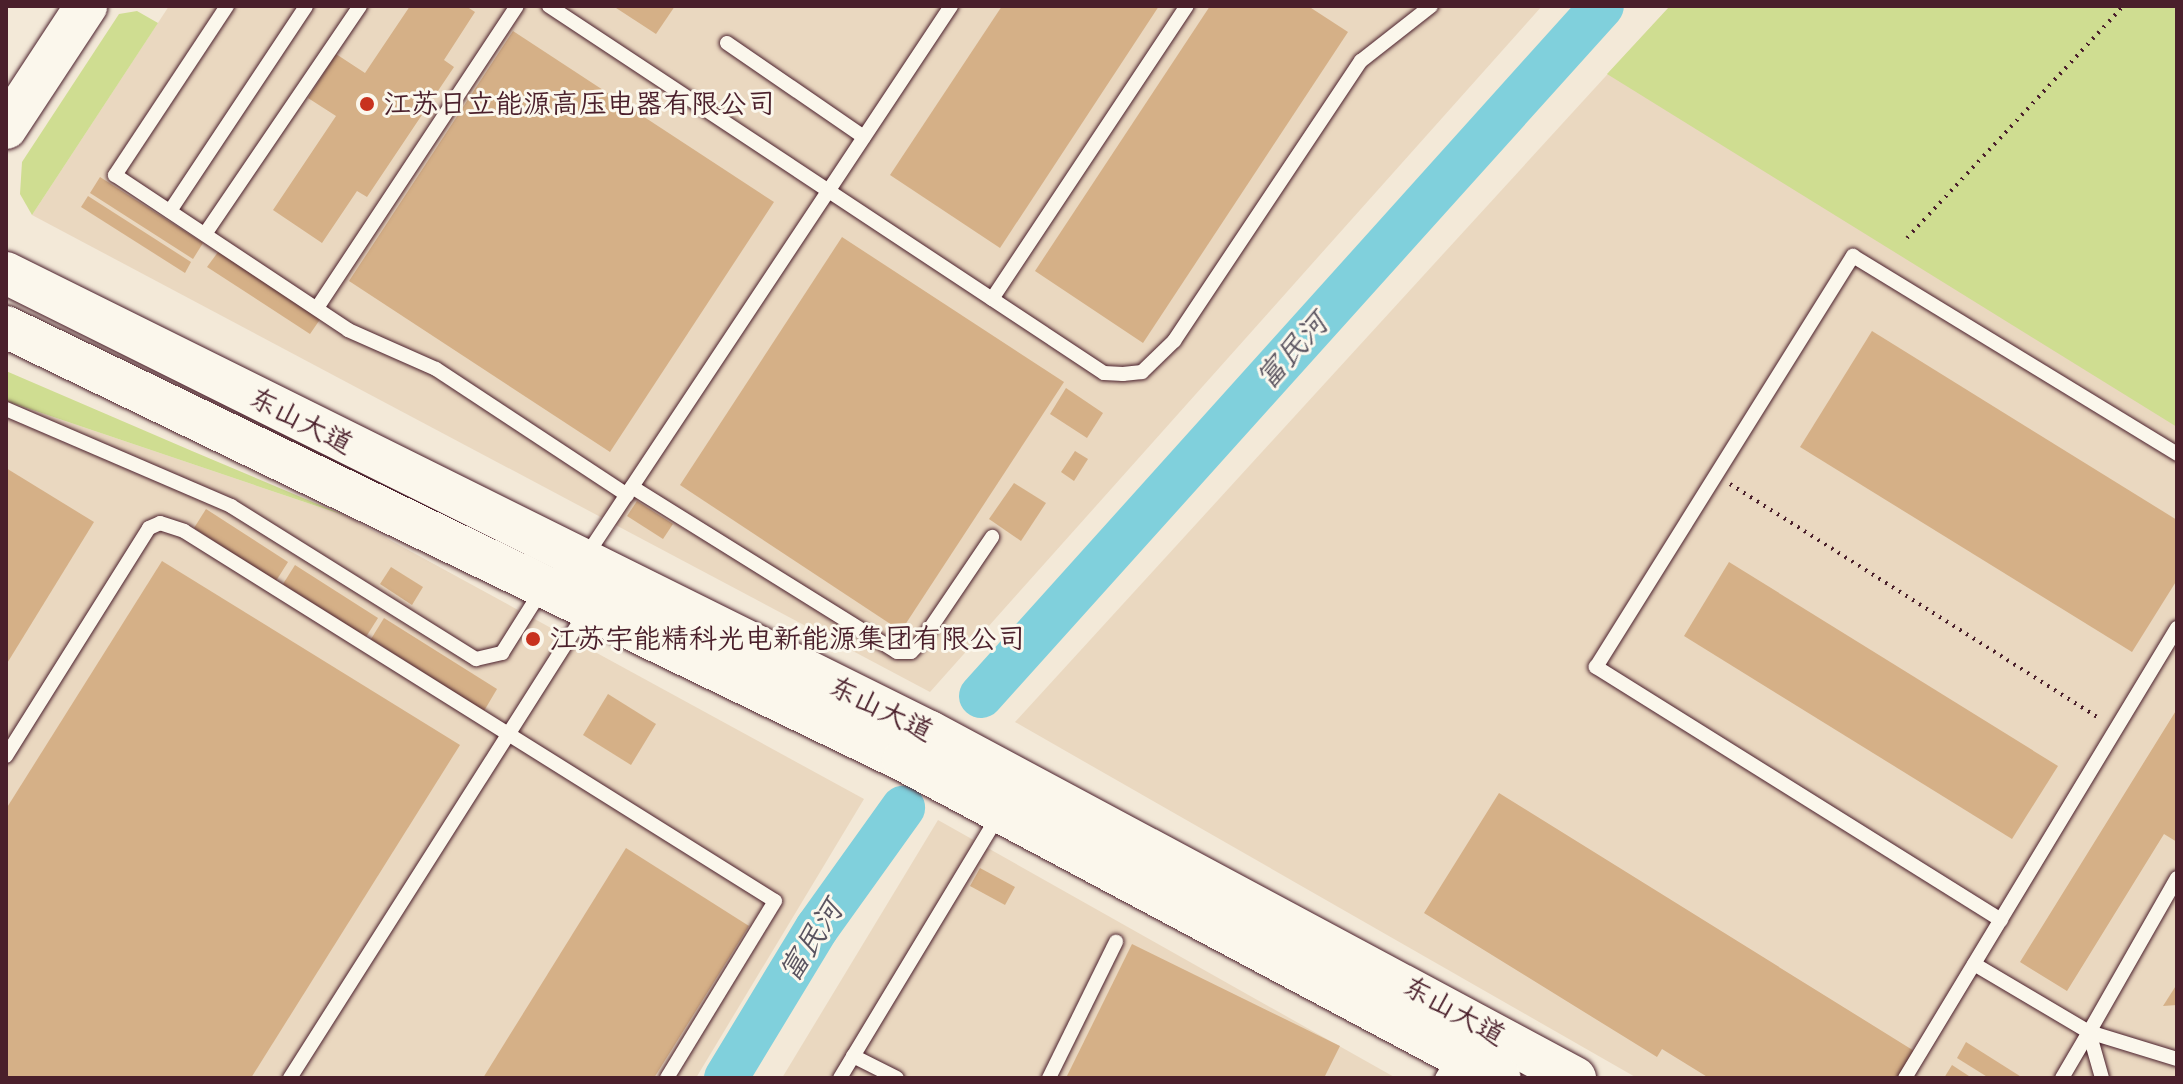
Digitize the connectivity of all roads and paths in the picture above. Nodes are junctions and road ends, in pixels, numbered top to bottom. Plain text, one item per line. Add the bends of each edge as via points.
1 (54, 6) edge
2 (86, 6) edge
3 (227, 6) edge
4 (306, 6) edge
5 (360, 6) edge
6 (517, 6) edge
7 (549, 6) edge
8 (951, 6) edge
9 (1187, 6) edge
10 (1431, 6) edge
11 (2123, 6) edge
12 (727, 43) dead end
13 (6, 79) edge
14 (6, 128) edge
15 (864, 137) junction
16 (829, 191) junction
17 (170, 211) junction
18 (205, 234) junction
19 (1907, 238) dead end
20 (6, 273) edge
21 (992, 299) junction
22 (317, 308) junction
23 (6, 327) edge
24 (6, 409) edge
25 (2177, 454) edge
26 (1716, 476) junction
27 (630, 491) junction
28 (992, 537) dead end
29 (571, 583) junction
30 (2177, 628) edge
31 (2117, 728) junction
32 (510, 733) junction
33 (6, 756) edge
34 (1010, 795) junction
35 (2177, 878) edge
36 (2001, 920) junction
37 (1116, 942) dead end
38 (1974, 964) junction
39 (2089, 1032) junction
40 (1457, 1052) edge
41 (853, 1056) junction
42 (2177, 1059) edge
43 (290, 1078) edge
44 (667, 1078) edge
45 (840, 1078) edge
46 (897, 1078) edge
47 (1049, 1078) edge
48 (1500, 1078) edge
49 (1575, 1078) edge
50 (1905, 1078) edge
51 (2062, 1078) edge
52 (2102, 1078) edge

1 - 13 main road
2 - 14 main road
3 - 17 lane via 115,175
4 - 17 lane
5 - 18 lane
6 - 22 lane
7 - 16 lane
8 - 15 lane
9 - 21 lane
10 - 21 lane via 1361,61 1174,341 1142,372 1104,373
11 - 19 path
12 - 15 lane
15 - 16 lane
16 - 21 lane
16 - 27 lane
17 - 18 lane
18 - 22 lane
20 - 29 main road, 东山大道
22 - 27 lane via 348,330 436,369
23 - 29 main road, 东山大道
24 - 29 lane via 231,506 476,659 502,653
25 - 26 lane via 1853,256
26 - 31 path
26 - 36 lane via 1596,667
27 - 28 lane via 897,652 911,652 921,642
27 - 29 lane
29 - 32 lane
29 - 34 main road, 东山大道
30 - 31 lane
31 - 36 lane
32 - 33 lane via 184,531 160,523 149,528
32 - 43 lane
32 - 44 lane via 775,901
34 - 40 main road, 东山大道
34 - 41 lane
35 - 39 lane
36 - 38 lane
37 - 47 lane
38 - 39 lane
38 - 50 lane
39 - 42 lane
39 - 51 lane
39 - 52 lane
40 - 48 main road, 东山大道
40 - 49 main road, 东山大道
41 - 45 lane
41 - 46 lane

